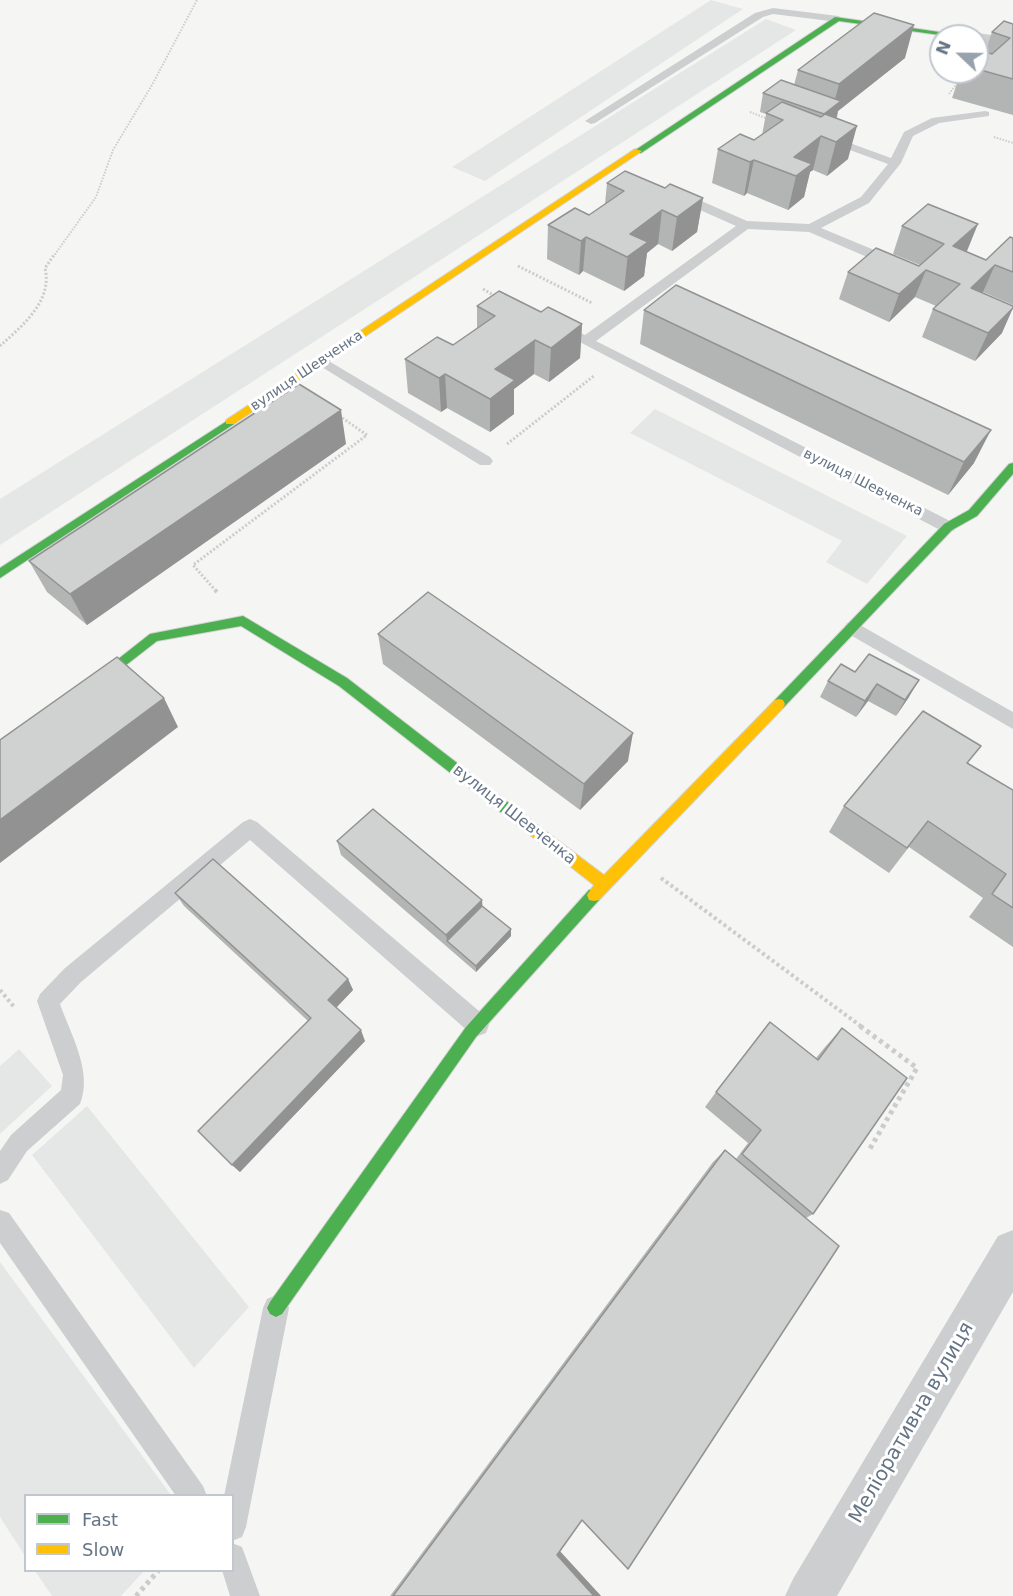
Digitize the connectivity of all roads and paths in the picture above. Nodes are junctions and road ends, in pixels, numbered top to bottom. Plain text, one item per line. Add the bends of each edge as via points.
1 (197, 0) edge
2 (838, 19) junction
3 (929, 31) edge
4 (989, 40) edge
5 (1013, 43) edge
6 (716, 100) junction
7 (985, 114) dead end
8 (768, 119) dead end
9 (591, 121) dead end
10 (832, 140) edge
11 (895, 163) junction
12 (669, 192) edge
13 (745, 225) junction
14 (811, 228) junction
15 (488, 251) junction
16 (879, 256) edge
17 (453, 275) junction
18 (619, 316) junction
19 (549, 322) joint
20 (586, 341) junction
21 (0, 346) edge
22 (618, 357) junction
23 (322, 361) junction
24 (344, 374) junction
25 (485, 461) joint
26 (1013, 467) edge
27 (948, 526) junction
28 (0, 574) edge
29 (203, 577) dead end
30 (853, 628) junction
31 (73, 699) edge
32 (1013, 721) edge
33 (632, 856) junction
34 (604, 884) junction
35 (478, 1025) junction
36 (868, 1152) edge
37 (0, 1172) edge
38 (0, 1222) edge
39 (1013, 1251) edge
40 (276, 1308) joint
41 (193, 1494) edge
42 (234, 1517) edge
43 (234, 1564) edge
44 (157, 1572) edge
45 (136, 1596) edge
46 (244, 1596) edge
47 (810, 1596) edge

1 - 21 path via 113,150 96,197 45,268 48,281 32,317
2 - 3 street
2 - 6 street, вулиця Шевченка
2 - 9 lane via 773,11 759,15
4 - 5 street
6 - 8 path
6 - 15 street, вулиця Шевченка via 619,171
7 - 11 lane via 936,120 908,134
10 - 11 lane
11 - 14 lane via 866,200
12 - 13 lane
13 - 14 lane
13 - 18 lane
14 - 16 lane
15 - 17 street, вулиця Шевченка
15 - 18 path
17 - 19 path
17 - 23 street, вулиця Шевченка
18 - 20 lane
19 - 20 lane, вулиця Шевченка
20 - 22 lane, вулиця Шевченка
22 - 25 path
22 - 27 lane, вулиця Шевченка
23 - 24 lane
23 - 28 street, вулиця Шевченка
24 - 25 lane
24 - 29 path via 321,404 367,435 193,565
26 - 27 street via 973,513
27 - 30 street
30 - 32 lane
30 - 33 street
31 - 34 street, вулиця Шевченка via 154,637 243,621 343,682
33 - 34 street
33 - 36 path via 917,1068
34 - 35 street
35 - 37 lane via 250,828 73,975 48,1001 74,1075 72,1096 19,1143
35 - 40 street
38 - 41 lane
39 - 47 street, Меліоративна вулиця
40 - 42 lane
43 - 46 lane
44 - 45 path

